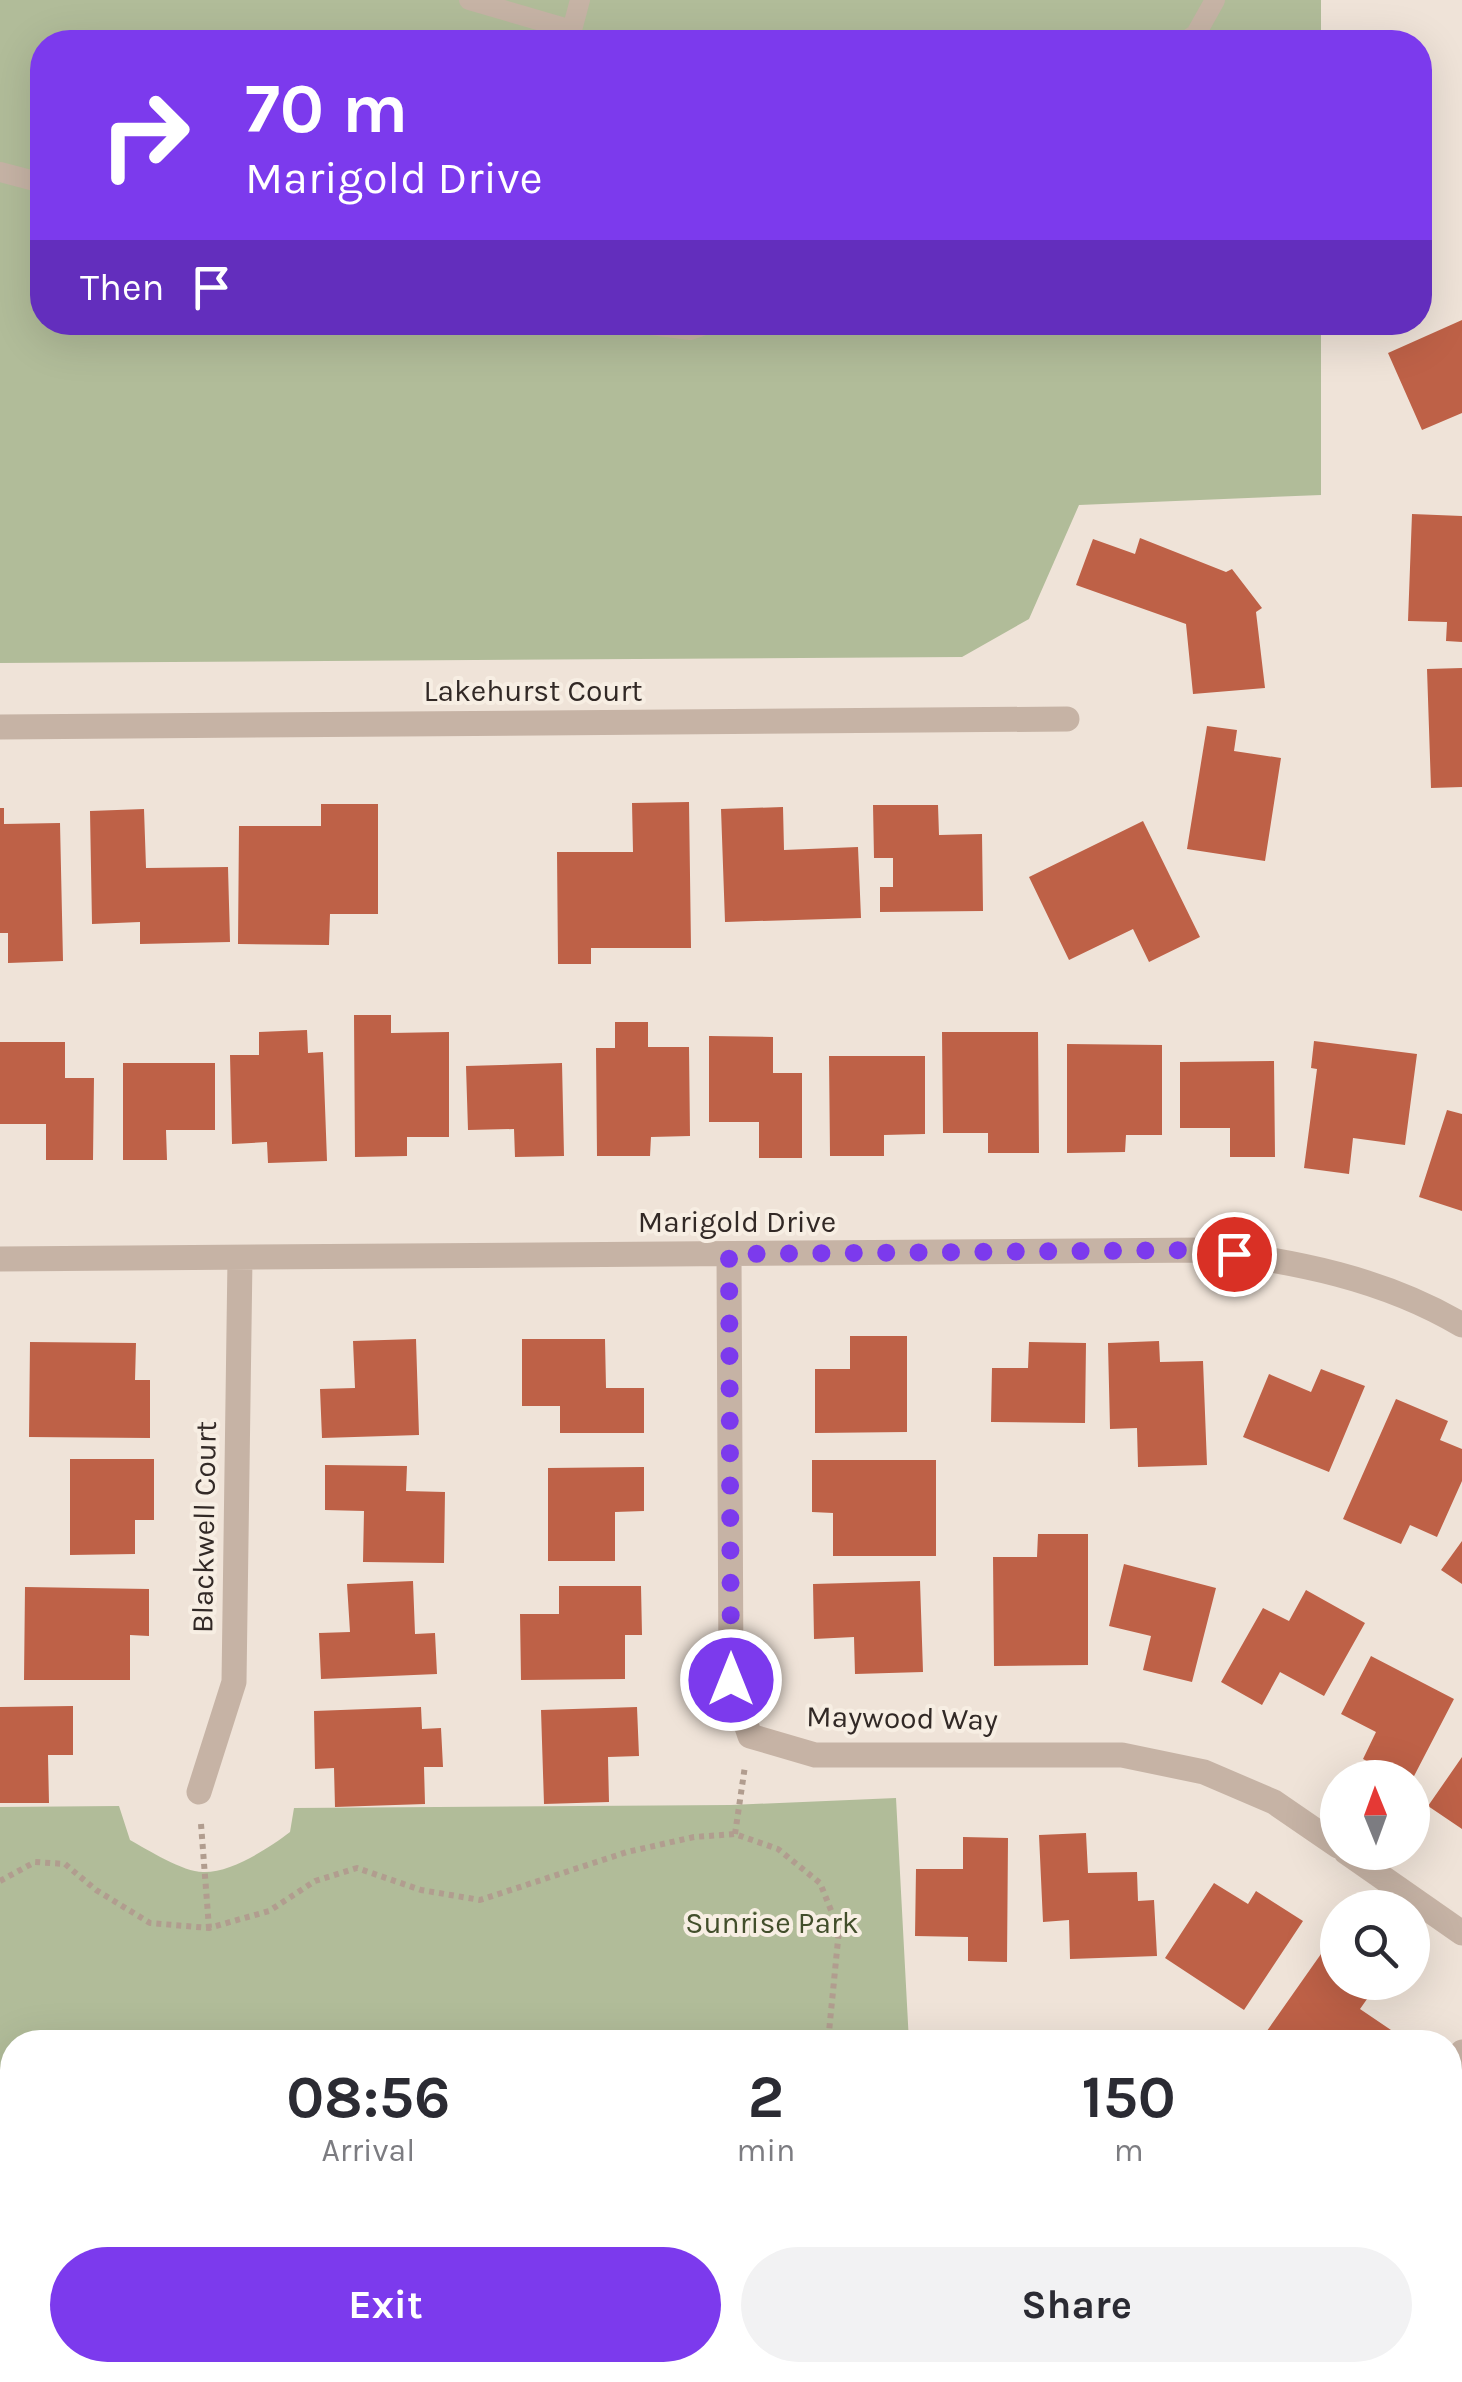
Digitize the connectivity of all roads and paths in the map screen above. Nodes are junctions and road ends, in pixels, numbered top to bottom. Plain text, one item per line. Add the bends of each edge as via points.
1 (469, 0) edge
2 (580, 0) edge
3 (1215, 0) edge
4 (1198, 30) edge
5 (0, 172) edge
6 (30, 180) edge
7 (1068, 719) dead end
8 (0, 728) edge
9 (729, 1254) junction
10 (0, 1258) edge
11 (240, 1258) junction
12 (1462, 1325) edge
13 (750, 1736) junction
14 (199, 1792) joint
15 (735, 1834) junction
16 (1320, 1834) edge
17 (1372, 1870) edge
18 (0, 1880) edge
19 (208, 1928) junction
20 (1462, 1933) edge
21 (829, 2030) edge

1 - 2 lane via 572,30
3 - 4 lane
5 - 6 lane
7 - 8 street, Lakehurst Court
9 - 11 street, Marigold Drive
9 - 12 street, Marigold Drive via 1206,1250 1291,1262 1381,1286
9 - 13 street via 731,1680
10 - 11 street, Marigold Drive
11 - 14 street, Blackwell Court via 234,1682
13 - 15 path
13 - 16 street, Maywood Way via 815,1755 1122,1754 1204,1772 1274,1802
14 - 19 path
15 - 19 path via 628,1852 480,1900 420,1890 358,1868 315,1881 269,1912
15 - 21 path via 778,1849 820,1883 839,1930
17 - 20 street
18 - 19 path via 35,1862 65,1864 150,1923

